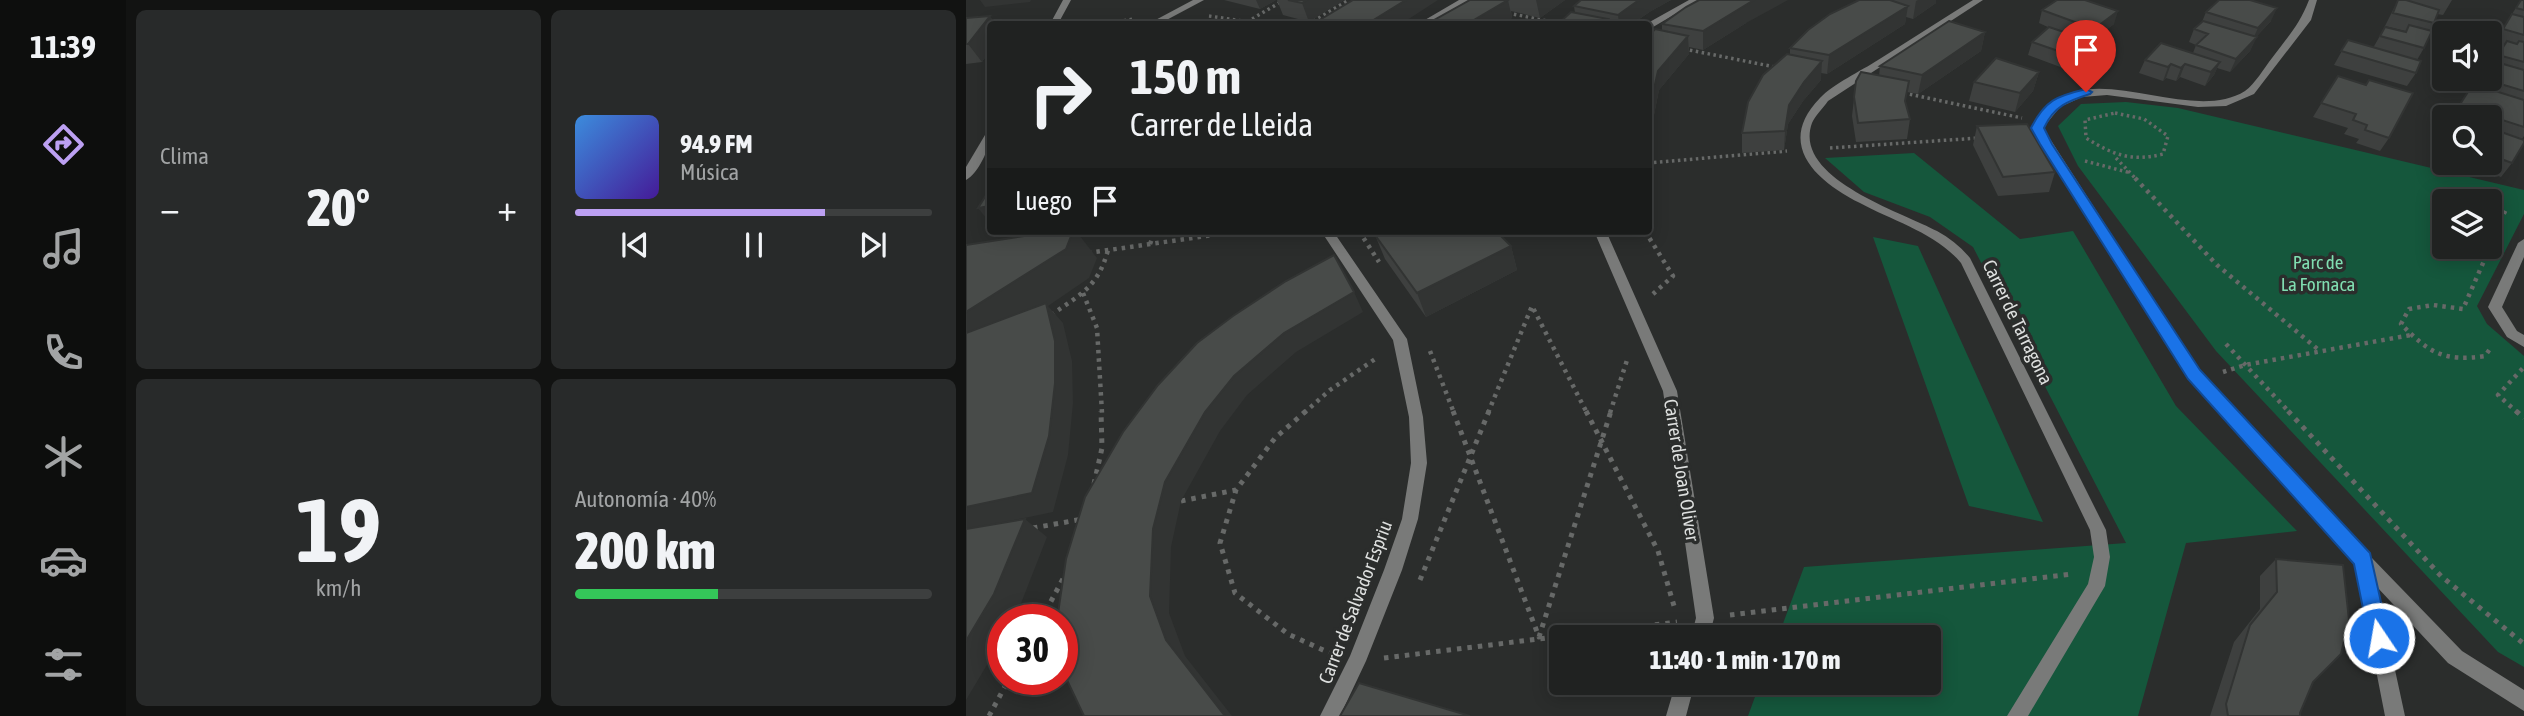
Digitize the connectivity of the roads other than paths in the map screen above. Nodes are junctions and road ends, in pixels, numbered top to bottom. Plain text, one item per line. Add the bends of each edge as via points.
1 (1067, 0) edge
2 (1200, 0) edge
3 (1695, 0) edge
4 (1979, 0) edge
5 (2313, 0) edge
6 (1462, 2) edge
7 (1056, 21) edge
8 (1159, 21) edge
9 (1428, 21) edge
10 (1652, 25) edge
11 (987, 140) edge
12 (966, 177) edge
13 (1330, 235) edge
14 (1602, 235) edge
15 (2524, 243) edge
16 (2524, 342) edge
17 (2363, 560) junction
18 (1704, 625) edge
19 (1682, 695) edge
20 (2524, 701) edge
21 (1330, 716) edge
22 (1676, 716) edge
23 (2017, 716) edge
24 (2395, 716) edge

1 - 7 street
2 - 8 street
3 - 10 street
4 - 23 street, Carrer de Tarragona via 1824,99 1806,128 1808,150 1821,172 1846,193 1935,236 1966,261 2092,514 2101,542 2096,586
5 - 17 street via 2306,20 2239,101 2213,104 2086,92 2062,99 2045,111 2038,128 2194,374
6 - 9 street
11 - 12 street
13 - 21 street, Carrer de Salvador Espriu via 1399,339 1416,417 1419,463 1410,519 1357,661
14 - 18 street, Carrer de Joan Oliver via 1670,391
15 - 16 street via 2495,307 2512,334
17 - 20 street via 2455,657
17 - 24 street
19 - 22 street

